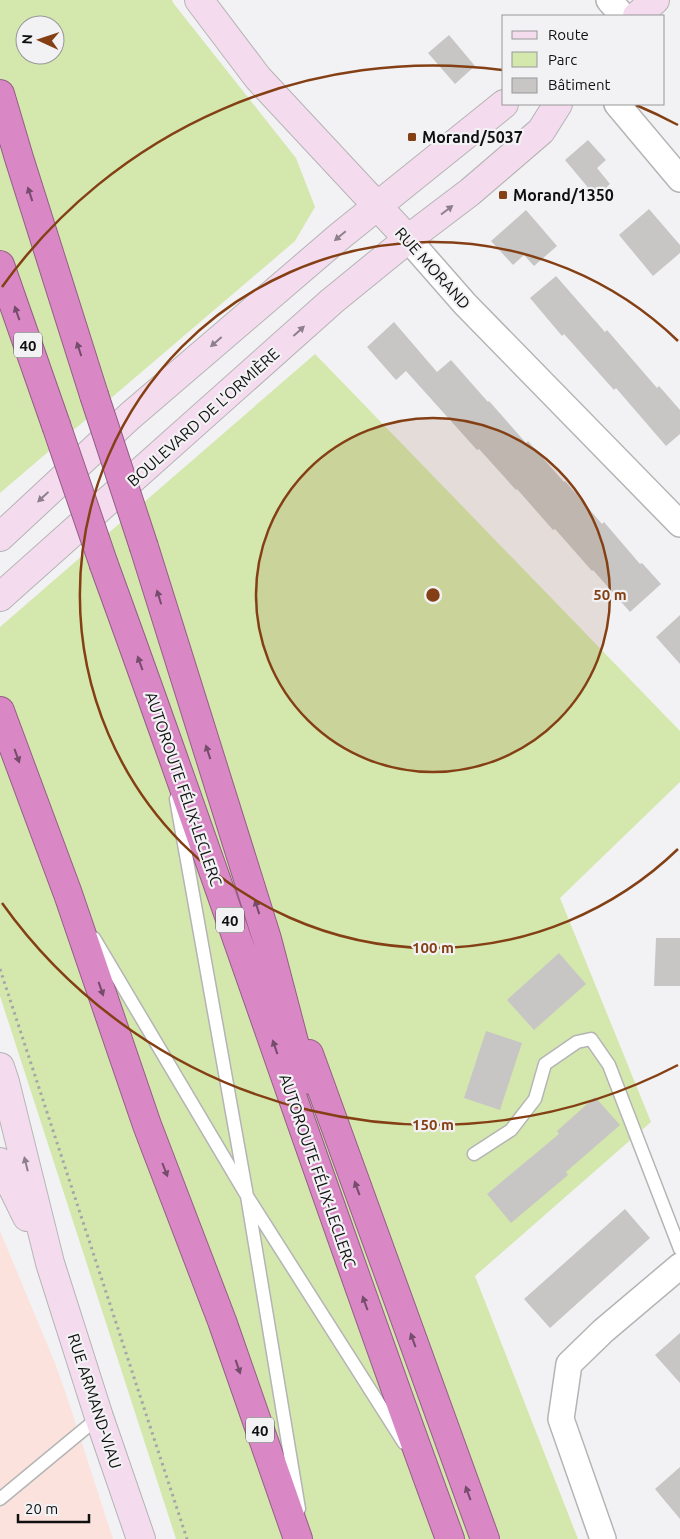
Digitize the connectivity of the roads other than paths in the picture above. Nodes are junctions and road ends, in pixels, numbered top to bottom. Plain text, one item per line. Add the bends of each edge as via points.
1 (200, 0) edge
2 (609, 0) edge
3 (655, 0) edge
4 (622, 15) edge
5 (637, 15) edge
6 (0, 94) edge
7 (503, 105) edge
8 (557, 105) edge
9 (618, 105) edge
10 (680, 179) edge
11 (377, 205) junction
12 (408, 240) junction
13 (0, 265) edge
14 (680, 524) edge
15 (0, 537) edge
16 (0, 597) edge
17 (0, 710) edge
18 (163, 728) junction
19 (68, 894) junction
20 (267, 938) junction
21 (0, 1067) edge
22 (474, 1154) dead end
23 (0, 1162) edge
24 (247, 1196) junction
25 (680, 1249) edge
26 (50, 1263) junction
27 (680, 1266) edge
28 (354, 1275) junction
29 (99, 1417) junction
30 (428, 1481) junction
31 (0, 1499) edge
32 (141, 1539) edge
33 (298, 1539) edge
34 (304, 1539) edge
35 (450, 1539) edge
36 (485, 1539) edge
37 (603, 1539) edge

1 - 11 main road, RUE MORAND via 258,78
2 - 4 street
3 - 5 main road
20 -> 6 highway, bridge
7 - 11 main road
12 -> 8 main road, BOULEVARD DE L'ORMIÈRE via 541,131
9 - 10 street
11 - 12 main road, RUE MORAND
11 -> 15 main road via 130,416
12 - 14 street, RUE MORAND via 465,304
16 -> 12 main road, BOULEVARD DE L'ORMIÈRE via 332,301
18 -> 13 highway, AUTOROUTE FÉLIX-LECLERC / 40, bridge
17 -> 19 highway, 40
18 - 24 lane
28 -> 18 highway, AUTOROUTE FÉLIX-LECLERC / 40
19 - 24 lane
19 -> 33 highway, 40 via 147,1124 222,1321
20 - 28 highway
36 -> 20 highway
26 -> 21 main road, RUE ARMAND-VIAU
22 - 25 lane via 511,1130 535,1100 544,1064 577,1042 591,1040 609,1065
23 - 26 main road, RUE ARMAND-VIAU
24 - 30 lane
24 - 34 lane
26 - 29 main road, RUE ARMAND-VIAU
27 - 37 street via 568,1364 560,1418
30 -> 28 highway, AUTOROUTE FÉLIX-LECLERC / 40
29 - 31 lane
29 - 32 main road, RUE ARMAND-VIAU
30 - 35 highway, AUTOROUTE FÉLIX-LECLERC / 40

